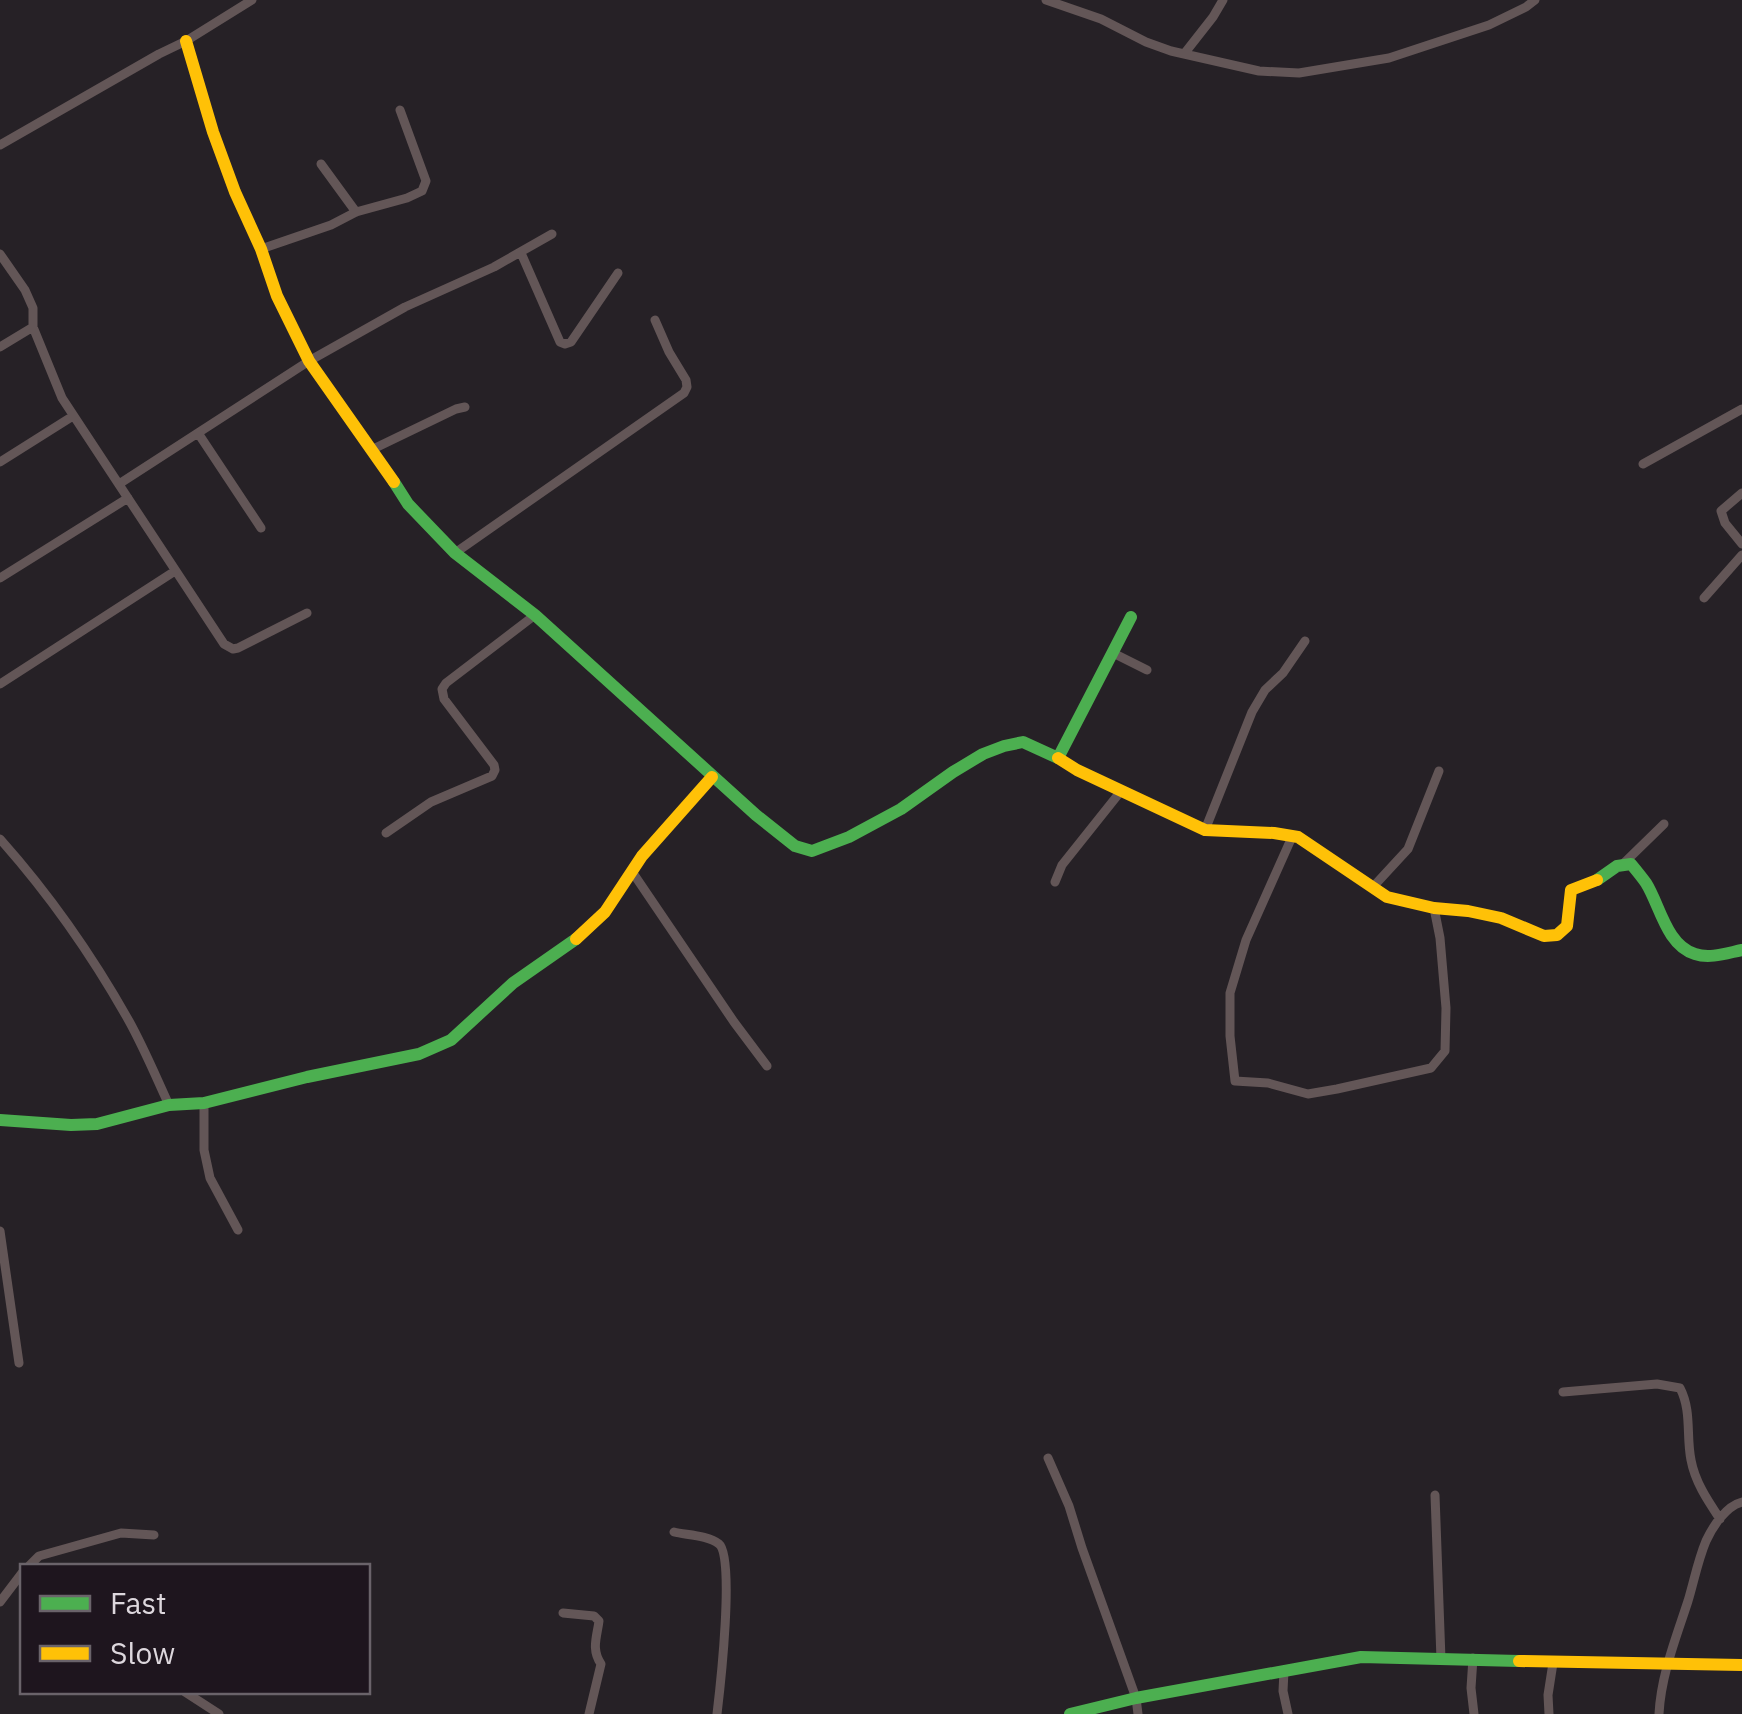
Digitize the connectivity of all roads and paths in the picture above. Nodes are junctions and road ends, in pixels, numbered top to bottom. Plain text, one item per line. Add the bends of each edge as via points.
1 (252, 0) edge
2 (1046, 0) edge
3 (1223, 0) edge
4 (1535, 0) edge
5 (186, 41) junction
6 (1184, 54) junction
7 (400, 110) dead end
8 (0, 145) edge
9 (322, 164) dead end
10 (356, 212) junction
11 (552, 234) dead end
12 (261, 249) junction
13 (521, 252) junction
14 (0, 254) edge
15 (618, 274) dead end
16 (655, 320) dead end
17 (33, 327) junction
18 (0, 347) edge
19 (308, 361) junction
20 (465, 407) dead end
21 (1742, 409) edge
22 (73, 416) junction
23 (198, 433) junction
24 (371, 450) junction
25 (0, 462) edge
26 (1643, 464) dead end
27 (120, 484) junction
28 (1742, 492) edge
29 (128, 498) junction
30 (261, 528) dead end
31 (1742, 544) edge
32 (455, 554) junction
33 (1742, 556) edge
34 (176, 571) junction
35 (0, 578) edge
36 (1704, 598) dead end
37 (307, 613) dead end
38 (535, 615) junction
39 (1131, 617) dead end
40 (1305, 641) dead end
41 (1114, 652) junction
42 (1147, 670) dead end
43 (0, 684) edge
44 (1058, 758) junction
45 (1439, 771) dead end
46 (712, 777) junction
47 (1121, 791) junction
48 (1664, 824) dead end
49 (1205, 830) junction
50 (386, 833) dead end
51 (1292, 836) junction
52 (0, 839) edge
53 (1623, 864) junction
54 (634, 873) junction
55 (1055, 882) dead end
56 (1372, 888) junction
57 (1434, 908) junction
58 (1742, 950) edge
59 (768, 1066) dead end
60 (204, 1102) junction
61 (169, 1105) junction
62 (0, 1120) edge
63 (238, 1230) dead end
64 (0, 1231) edge
65 (19, 1364) dead end
66 (1563, 1392) dead end
67 (1048, 1458) dead end
68 (1435, 1494) dead end
69 (1742, 1502) edge
70 (1720, 1519) junction
71 (674, 1532) dead end
72 (154, 1535) dead end
73 (31, 1564) edge
74 (20, 1577) edge
75 (0, 1602) edge
76 (563, 1613) dead end
77 (1472, 1658) junction
78 (1441, 1659) junction
79 (1553, 1663) junction
80 (1668, 1664) junction
81 (1742, 1665) edge
82 (1284, 1672) junction
83 (189, 1694) edge
84 (1136, 1698) junction
85 (218, 1714) edge
86 (589, 1714) edge
87 (718, 1714) edge
88 (1070, 1714) edge
89 (1138, 1714) edge
90 (1288, 1714) edge
91 (1474, 1714) edge
92 (1549, 1714) edge
93 (1659, 1714) edge

1 - 5 street
2 - 6 street
3 - 6 street
4 - 6 street via 1435,44 1321,71 1259,71
5 - 8 street
5 - 12 street via 213,132
7 - 10 street via 426,185 407,198
9 - 10 street
10 - 12 street
11 - 13 street
12 - 19 street
13 - 15 street via 565,344
13 - 19 street
14 - 17 street via 25,290
16 - 32 street via 686,380 684,392
17 - 18 street
17 - 22 street
19 - 23 street
19 - 24 street
20 - 24 street
21 - 26 street
22 - 25 street
22 - 27 street
23 - 27 street
23 - 30 street
24 - 32 street via 408,504
27 - 29 street
28 - 31 street via 1721,511
29 - 34 street
29 - 35 street
32 - 38 street
33 - 36 street
34 - 37 street via 228,648
34 - 43 street
38 - 46 street
38 - 50 street via 442,689 494,765 492,776 431,802
39 - 41 street
40 - 49 street via 1252,712
41 - 42 street
41 - 44 street
44 - 46 street via 1023,742 1004,746 902,809 812,851 796,846
44 - 47 street
45 - 56 street via 1408,849
46 - 54 street
47 - 49 street
47 - 55 street
48 - 53 street
49 - 51 street
51 - 56 street
51 - 57 street via 1230,993 1235,1081 1308,1094 1431,1068 1445,1051 1446,1008
52 - 61 street via 97,970
53 - 57 street via 1571,890 1567,926 1552,936 1501,918
53 - 58 street via 1635,868 1676,944 1687,952 1720,957
54 - 59 street
54 - 60 street via 582,934 513,983 451,1040 419,1054
56 - 57 street
60 - 61 street
60 - 63 street via 210,1178
61 - 62 street via 97,1124
64 - 65 street
66 - 70 street via 1680,1388 1688,1404 1691,1462
67 - 84 street
68 - 78 street
69 - 70 street
70 - 80 street via 1706,1540
71 - 87 street via 722,1548 725,1639
72 - 73 street via 121,1533
74 - 75 street
76 - 86 street via 599,1621 594,1644 601,1664
77 - 78 street
77 - 79 street
77 - 91 street
78 - 82 street via 1361,1657
79 - 80 street
79 - 92 street
80 - 81 street
80 - 93 street
82 - 84 street
82 - 90 street
83 - 85 street
84 - 88 street
84 - 89 street

